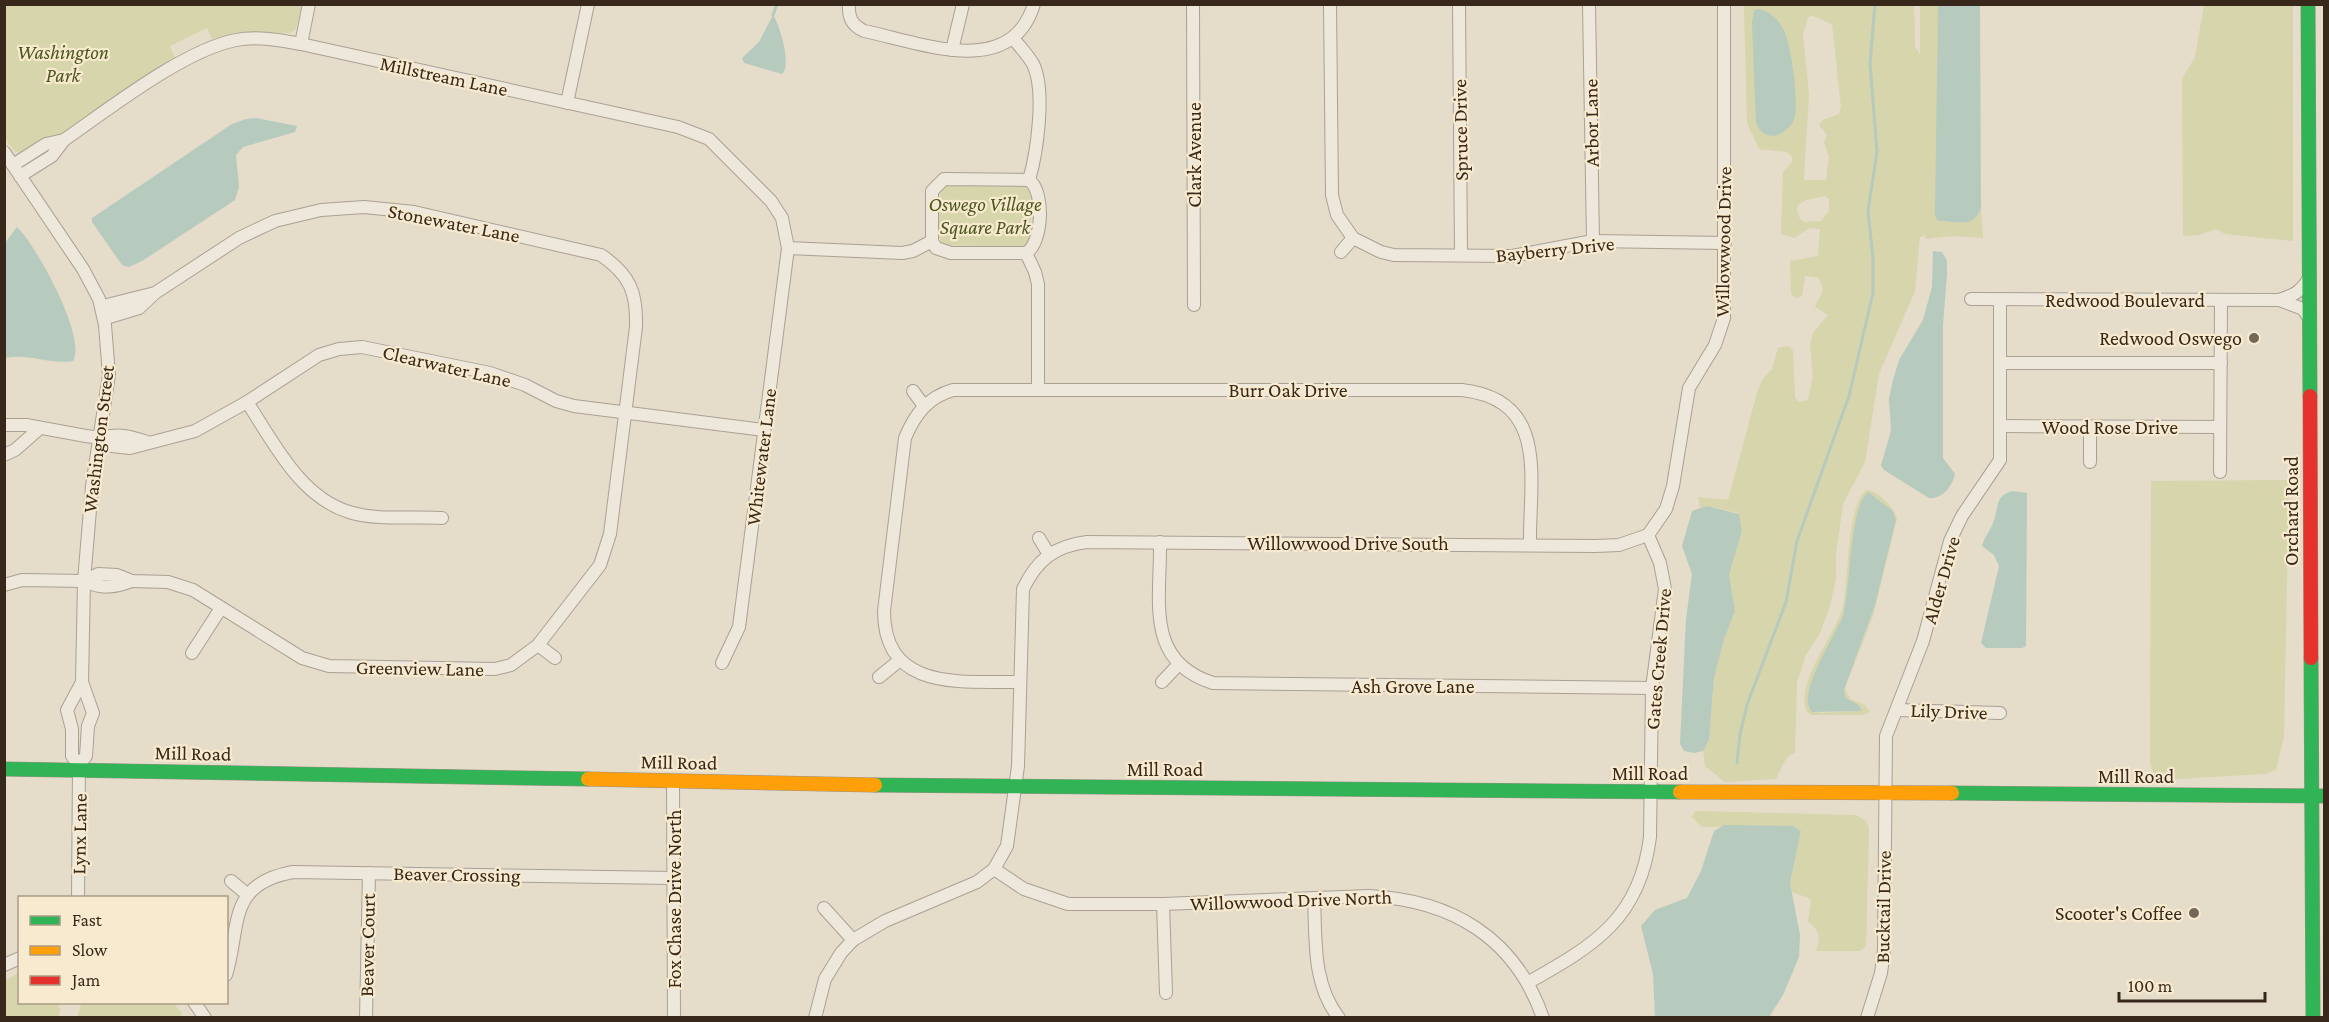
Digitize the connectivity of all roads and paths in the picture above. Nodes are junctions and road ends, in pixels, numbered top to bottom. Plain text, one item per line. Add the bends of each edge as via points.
1 (309, 4) edge
2 (588, 4) edge
3 (849, 4) edge
4 (963, 4) edge
5 (1034, 4) edge
6 (1193, 4) edge
7 (1330, 4) edge
8 (1459, 4) edge
9 (1589, 4) edge
10 (1724, 4) edge
11 (2308, 4) edge
12 (1013, 38) junction
13 (301, 44) junction
14 (952, 50) junction
15 (567, 103) junction
16 (64, 140) junction
17 (4, 153) edge
18 (13, 165) junction
19 (20, 176) junction
20 (1029, 180) junction
21 (1353, 238) junction
22 (932, 241) junction
23 (1593, 241) junction
24 (1725, 243) junction
25 (788, 248) junction
26 (1341, 252) dead end
27 (1026, 253) junction
28 (1461, 255) junction
29 (2309, 277) junction
30 (1971, 299) dead end
31 (2000, 299) junction
32 (2221, 300) junction
33 (2279, 300) junction
34 (1194, 305) dead end
35 (103, 311) junction
36 (2310, 318) junction
37 (2000, 363) junction
38 (2221, 363) junction
39 (1038, 389) junction
40 (913, 391) dead end
41 (247, 402) junction
42 (924, 406) junction
43 (626, 413) junction
44 (4, 425) edge
45 (2000, 426) junction
46 (2090, 427) junction
47 (2220, 427) junction
48 (40, 428) junction
49 (764, 430) junction
50 (100, 438) junction
51 (4, 455) edge
52 (2090, 462) dead end
53 (2220, 471) dead end
54 (442, 518) dead end
55 (1648, 535) junction
56 (1039, 538) dead end
57 (1160, 542) junction
58 (1530, 544) junction
59 (1048, 554) junction
60 (84, 580) junction
61 (4, 585) edge
62 (221, 608) junction
63 (538, 645) junction
64 (192, 653) dead end
65 (555, 658) dead end
66 (900, 660) junction
67 (722, 663) dead end
68 (1178, 665) junction
69 (879, 677) dead end
70 (82, 682) junction
71 (1019, 682) junction
72 (1162, 682) dead end
73 (1652, 688) junction
74 (1897, 710) junction
75 (2000, 713) dead end
76 (79, 768) junction
77 (4, 769) edge
78 (673, 782) junction
79 (1015, 787) junction
80 (1651, 793) junction
81 (1886, 794) junction
82 (2318, 796) edge
83 (994, 869) junction
84 (369, 873) junction
85 (673, 878) junction
86 (231, 881) dead end
87 (248, 895) junction
88 (78, 896) edge
89 (1314, 898) junction
90 (1162, 904) junction
91 (824, 908) dead end
92 (853, 940) junction
93 (228, 964) edge
94 (1529, 982) junction
95 (1166, 993) dead end
96 (198, 1004) edge
97 (205, 1017) edge
98 (366, 1017) edge
99 (674, 1017) edge
100 (815, 1017) edge
101 (1339, 1017) edge
102 (1543, 1017) edge
103 (1867, 1017) edge
104 (2313, 1017) edge

1 - 13 street
2 - 15 street
3 - 14 street via 850,19 864,31
4 - 14 street
5 - 12 street
6 - 34 street, Clark Avenue
7 - 21 street via 1332,195 1337,215
8 - 28 street, Spruce Drive
9 - 23 street, Arbor Lane
10 - 24 street, Willowwood Drive
11 - 29 street, Orchard Road
12 - 14 street via 982,51
12 - 20 street via 1033,64 1037,76 1038,139
13 - 15 street, Millstream Lane
13 - 16 street, Millstream Lane via 260,39 215,45
15 - 25 street, Millstream Lane via 678,127 709,139 771,201 782,218
16 - 18 street, Millstream Lane via 46,144
16 - 19 street, Millstream Lane via 52,156
17 - 18 street, Washington Street
18 - 19 street, Washington Street
19 - 35 street, Washington Street via 83,269
20 - 22 street via 944,178 932,191
20 - 27 street via 1038,192 1038,237
21 - 26 street
21 - 28 street, Bayberry Drive via 1394,255
22 - 25 street via 902,253
22 - 27 street via 936,248 948,253
23 - 24 street, Bayberry Drive
23 - 28 street, Bayberry Drive via 1512,256
24 - 55 street, Willowwood Drive via 1725,304 1720,331 1689,388 1673,486 1666,510
25 - 49 street, Whitewater Lane
27 - 39 street via 1038,284
29 - 33 street, Redwood Boulevard via 2303,289
29 - 36 street, Orchard Road
30 - 31 street, Redwood Boulevard
31 - 32 street, Redwood Boulevard
31 - 37 street, Alder Drive
32 - 33 street, Redwood Boulevard
32 - 38 street
33 - 36 street, Redwood Boulevard via 2303,309
35 - 43 street, Stonewater Lane via 106,318 139,308 155,293 239,238 275,221 321,210 364,207 414,212 582,249 601,255 617,267 630,284 636,304
35 - 50 street, Washington Street via 110,375
36 - 82 street, Orchard Road
37 - 38 street
37 - 45 street, Alder Drive
38 - 47 street
39 - 42 street, Burr Oak Drive via 962,388 943,393
39 - 58 street, Burr Oak Drive via 1483,392 1502,400 1517,416 1527,437
40 - 42 street
41 - 43 street, Clearwater Lane via 319,355 362,347 500,375 556,401
41 - 50 street, Clearwater Lane via 195,431 130,448 112,446
41 - 54 street via 297,476 330,504 351,513
42 - 66 street, Burr Oak Drive via 905,438 884,611 886,633
43 - 49 street, Clearwater Lane
43 - 63 street, Greenview Lane via 607,549 590,579
44 - 48 street, Clearwater Lane
45 - 46 street, Wood Rose Drive
45 - 74 street, Alder Drive via 2000,460 1950,541 1923,641
46 - 47 street, Wood Rose Drive
46 - 52 street
47 - 53 street
48 - 50 street, Clearwater Lane
48 - 51 street
49 - 67 street, Whitewater Lane via 739,627
50 - 60 street, Washington Street
55 - 58 street, Willowwood Drive South via 1606,546
55 - 73 street, Gates Creek Drive via 1665,579
56 - 59 street
57 - 58 street, Willowwood Drive South
57 - 59 street, Willowwood Drive South via 1087,542
57 - 68 street via 1161,633
59 - 71 street, Willowwood Drive South via 1032,570 1023,589
60 - 61 street, Greenview Lane via 22,580
60 - 62 street, Greenview Lane via 98,574 181,585
60 - 70 street, Washington Street
62 - 63 street, Greenview Lane via 302,658 329,666 495,669 511,665
62 - 64 street
63 - 65 street
66 - 69 street
66 - 71 street, Burr Oak Drive via 915,673 934,679
68 - 72 street
68 - 73 street, Ash Grove Lane via 1193,676 1223,685
70 - 76 street, Washington Street via 93,713 86,756
70 - 76 street, Washington Street via 67,710 72,756
71 - 79 street, Willowwood Drive South
73 - 80 street, Gates Creek Drive
74 - 75 street, Lily Drive
74 - 81 street, Alder Drive via 1886,736
76 - 77 street, Mill Road
76 - 78 street, Mill Road
76 - 88 street, Lynx Lane
78 - 79 street, Mill Road
78 - 85 street, Fox Chase Drive North
79 - 80 street, Mill Road
79 - 83 street via 1011,834
80 - 81 street, Mill Road
80 - 94 street, Gates Creek Drive via 1648,857 1625,911 1592,945
81 - 82 street, Mill Road
81 - 103 street, Bucktail Drive via 1884,950
82 - 104 street, Orchard Road
83 - 90 street, Willowwood Drive North via 1024,889 1068,904
83 - 92 street via 977,882 885,921
84 - 85 street, Beaver Crossing
84 - 87 street, Beaver Crossing via 279,874
84 - 98 street, Beaver Court
85 - 99 street, Fox Chase Drive North
86 - 87 street
87 - 93 street via 238,911
89 - 90 street, Willowwood Drive North
89 - 94 street, Willowwood Drive North via 1403,898 1434,906 1481,931
89 - 101 street via 1320,978
90 - 95 street
91 - 92 street
92 - 100 street via 825,979
94 - 102 street, Willowwood Drive North
96 - 97 street

